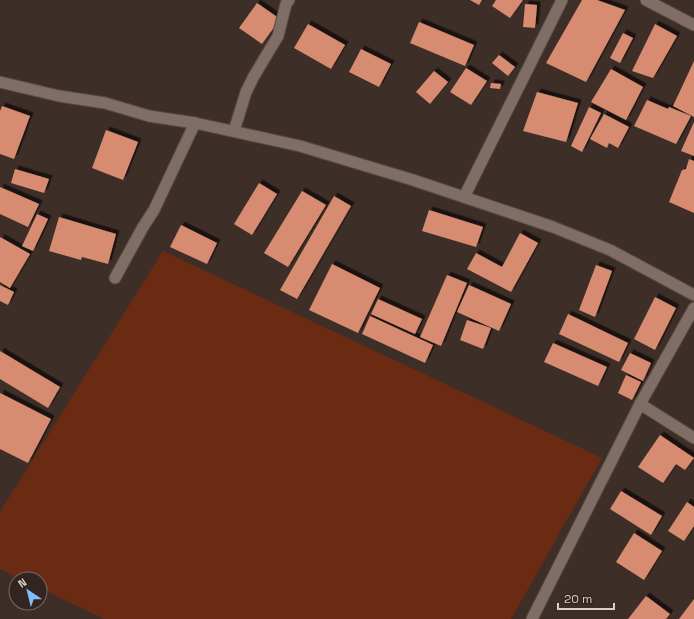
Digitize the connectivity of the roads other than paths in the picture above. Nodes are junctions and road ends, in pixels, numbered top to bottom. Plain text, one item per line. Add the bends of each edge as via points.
1 (562, 0) edge
2 (646, 0) edge
3 (284, 1) edge
4 (694, 25) edge
5 (0, 82) edge
6 (195, 123) junction
7 (234, 131) junction
8 (464, 197) junction
9 (115, 278) dead end
10 (694, 295) edge
11 (694, 308) edge
12 (640, 404) junction
13 (694, 438) edge
14 (532, 619) edge

1 - 8 street
2 - 4 street
3 - 7 street via 278,36 246,92
5 - 6 street via 59,96 105,103 149,116
6 - 7 street
6 - 9 street via 154,210
7 - 8 street via 300,146
8 - 10 street via 553,227 610,250
11 - 12 street
12 - 13 street
12 - 14 street

